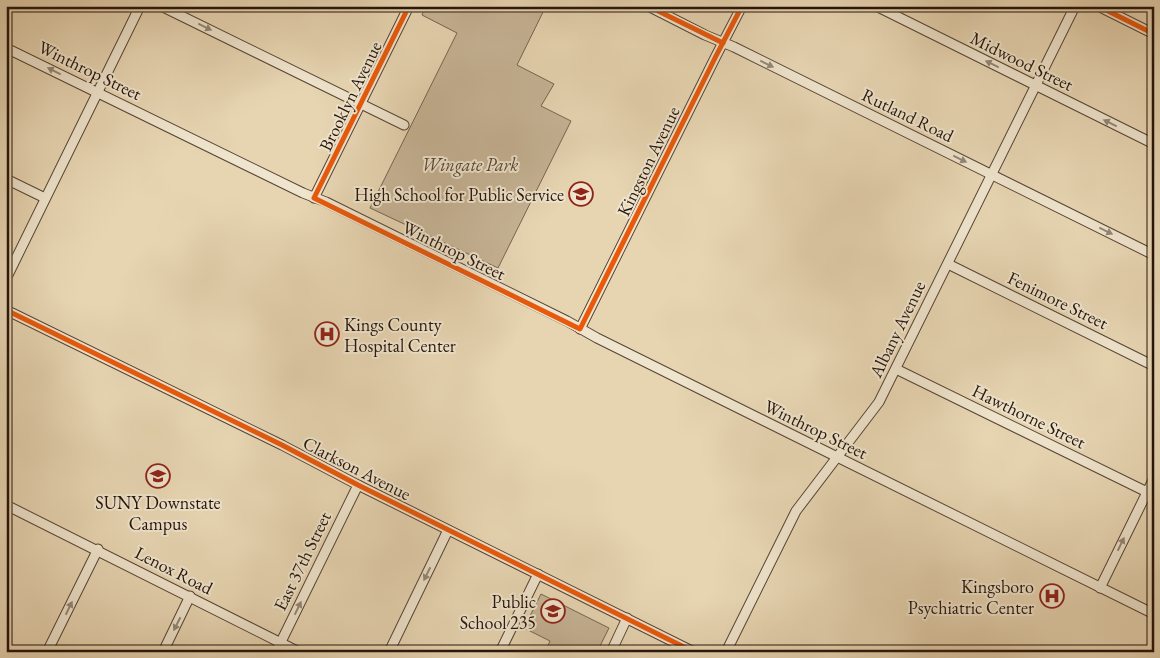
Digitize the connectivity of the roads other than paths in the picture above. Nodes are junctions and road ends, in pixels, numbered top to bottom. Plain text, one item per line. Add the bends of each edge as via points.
1 (140, 6) edge
2 (161, 6) edge
3 (410, 6) edge
4 (648, 6) edge
5 (742, 6) edge
6 (876, 6) edge
7 (1075, 6) edge
8 (1098, 6) edge
9 (1154, 34) edge
10 (724, 43) junction
11 (6, 48) edge
12 (1036, 86) junction
13 (98, 92) junction
14 (361, 103) junction
15 (404, 125) dead end
16 (1154, 144) edge
17 (992, 175) junction
18 (6, 179) edge
19 (45, 198) junction
20 (314, 198) junction
21 (1154, 255) edge
22 (948, 264) junction
23 (6, 280) edge
24 (6, 310) edge
25 (580, 329) junction
26 (1154, 366) edge
27 (896, 369) junction
28 (837, 458) junction
29 (1154, 478) edge
30 (358, 485) junction
31 (1147, 492) junction
32 (7, 507) edge
33 (448, 530) junction
34 (98, 549) junction
35 (538, 574) junction
36 (1100, 588) junction
37 (190, 596) junction
38 (1154, 614) edge
39 (627, 618) junction
40 (281, 642) junction
41 (47, 652) edge
42 (163, 652) edge
43 (276, 652) edge
44 (299, 652) edge
45 (389, 652) edge
46 (500, 652) edge
47 (610, 652) edge
48 (694, 652) edge
49 (726, 652) edge

1 - 13 street
2 -> 14 street
3 - 14 street, Brooklyn Avenue
4 - 10 street, Rutland Road
5 - 10 street, Kingston Avenue
12 -> 6 street, Midwood Street
7 - 12 street, Albany Avenue
8 - 9 street
10 -> 17 street, Rutland Road
10 - 25 street, Kingston Avenue
13 -> 11 street, Winthrop Street
16 -> 12 street, Midwood Street
12 - 17 street, Albany Avenue
13 - 19 street
13 - 20 street, Winthrop Street
14 - 15 street
14 - 20 street, Brooklyn Avenue
17 -> 21 street, Rutland Road
17 - 22 street, Albany Avenue
18 - 19 street
19 - 23 street
20 - 25 street, Winthrop Street
22 - 26 street, Fenimore Street
22 - 27 street, Albany Avenue
24 - 30 street, Clarkson Avenue
25 - 28 street, Winthrop Street
27 - 28 street, Albany Avenue via 879,402
27 - 31 street, Hawthorne Street
28 - 36 street, Winthrop Street
28 - 49 street, Albany Avenue via 796,511
29 - 31 street
30 - 33 street, Clarkson Avenue
40 -> 30 street, East 37th Street
36 -> 31 street
32 - 34 street, Lenox Road
33 - 35 street, Clarkson Avenue
33 -> 45 street
34 - 37 street, Lenox Road
41 -> 34 street
35 - 39 street, Clarkson Avenue
35 - 46 street
36 - 38 street, Winthrop Street
37 - 40 street, Lenox Road
37 -> 42 street
39 - 47 street
39 - 48 street, Clarkson Avenue
40 - 43 street, East 37th Street
40 - 44 street, Lenox Road

